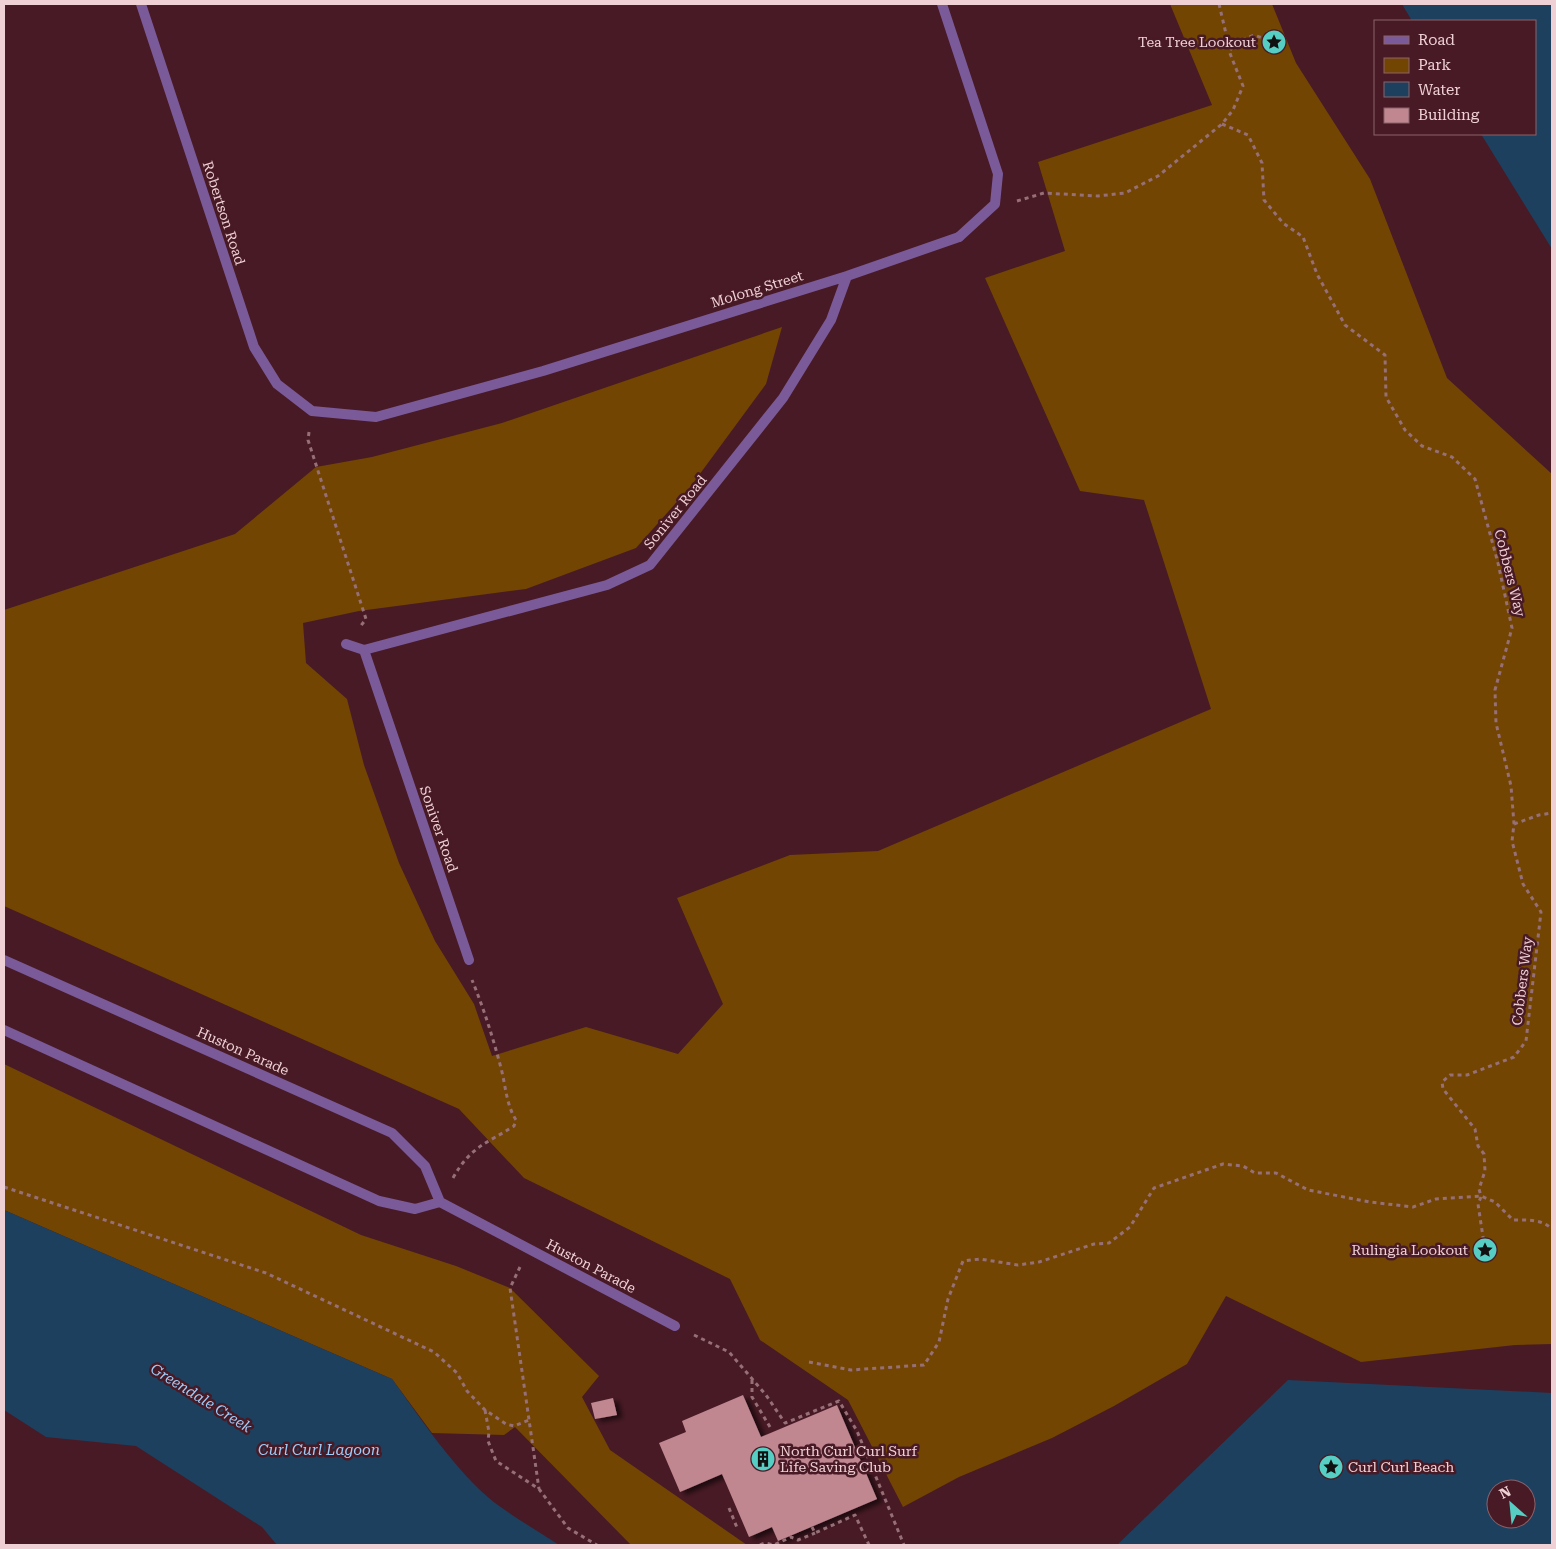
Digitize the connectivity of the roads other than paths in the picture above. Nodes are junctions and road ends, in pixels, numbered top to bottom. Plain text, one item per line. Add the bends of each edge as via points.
1 (141, 4) edge
2 (942, 4) edge
3 (847, 276) junction
4 (312, 411) joint
5 (346, 644) dead end
6 (364, 650) junction
7 (4, 960) edge
8 (470, 960) dead end
9 (4, 1030) edge
10 (440, 1202) junction
11 (675, 1326) road end

1 - 4 street, Robertson Road via 254,347 277,384
2 - 3 street, Molong Street via 998,174 995,204 959,237
3 - 4 street, Molong Street via 543,371 376,417
3 - 6 street, Soniver Road via 830,320 783,398 650,565 599,587
5 - 6 street
6 - 8 street, Soniver Road
7 - 10 street, Huston Parade via 392,1133 425,1166
9 - 10 street via 379,1201 415,1209
10 - 11 street, Huston Parade

